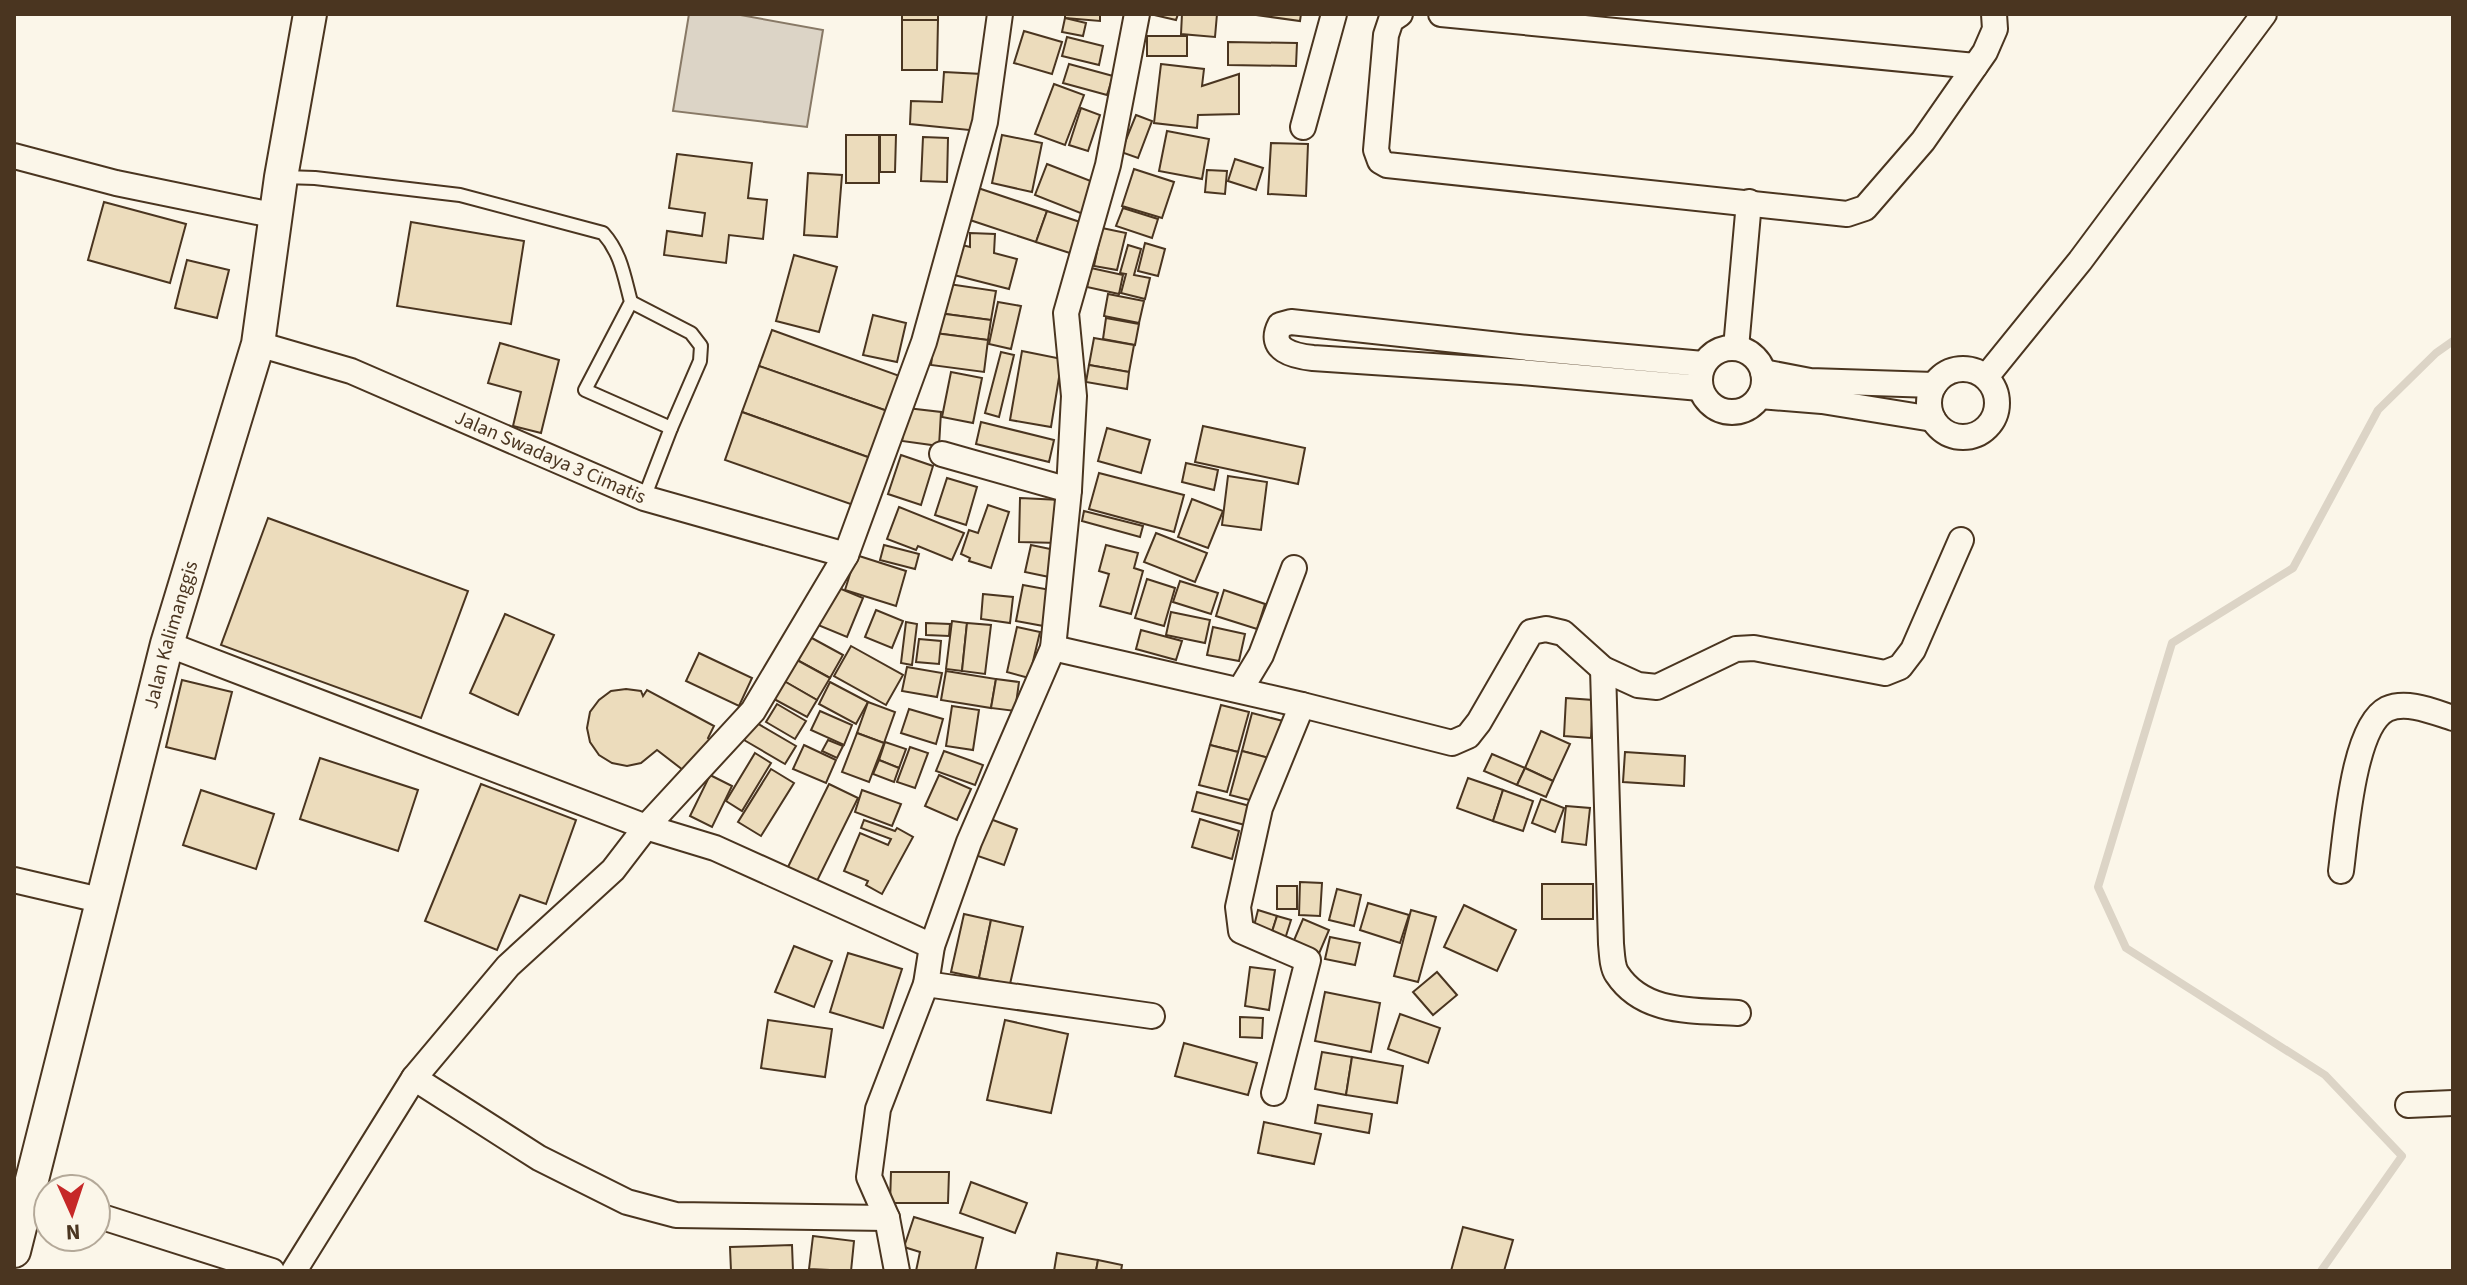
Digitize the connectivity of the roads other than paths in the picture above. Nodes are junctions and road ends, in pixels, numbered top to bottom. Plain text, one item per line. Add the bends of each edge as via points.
1 (310, 14) edge
2 (1000, 14) edge
3 (1137, 14) edge
4 (1334, 14) edge
5 (1400, 14) edge
6 (1441, 14) edge
7 (1994, 14) edge
8 (2264, 14) edge
9 (1975, 66) junction
10 (1303, 127) dead end
11 (14, 156) edge
12 (281, 177) junction
13 (1749, 202) junction
14 (277, 216) junction
15 (631, 302) junction
16 (258, 344) junction
17 (1736, 348) junction
18 (1703, 364) junction
19 (1763, 372) junction
20 (1986, 377) junction
21 (1934, 385) junction
22 (1700, 388) junction
23 (1760, 396) junction
24 (1933, 419) junction
25 (671, 428) junction
26 (942, 454) dead end
27 (1069, 490) junction
28 (644, 498) junction
29 (1961, 540) dead end
30 (846, 555) junction
31 (1294, 568) dead end
32 (167, 644) junction
33 (1053, 648) junction
34 (1603, 669) junction
35 (1240, 690) junction
36 (1302, 705) junction
37 (2453, 718) edge
38 (646, 827) junction
39 (2341, 871) dead end
40 (14, 880) edge
41 (104, 901) junction
42 (932, 946) junction
43 (926, 984) junction
44 (1738, 1013) dead end
45 (1152, 1016) dead end
46 (414, 1078) junction
47 (1274, 1093) dead end
48 (2453, 1103) edge
49 (2408, 1105) dead end
50 (43, 1173) edge
51 (32, 1210) edge
52 (887, 1218) junction
53 (112, 1220) edge
54 (14, 1251) edge
55 (272, 1271) edge
56 (294, 1271) edge
57 (897, 1271) edge

1 - 12 main road, Jalan Kalimanggis
2 - 30 street via 985,122 924,342
3 - 27 street via 1108,165 1066,313 1074,396
4 - 10 street
5 - 13 street via 1391,20 1386,35 1377,136 1376,150 1387,165
6 - 9 street
7 - 9 street via 1995,29
8 - 20 street via 2080,261
9 - 13 street via 1923,141 1865,208 1847,214
11 - 14 street
12 - 14 main road, Jalan Kalimanggis
12 - 15 lane via 460,195 603,233 618,254
13 - 17 street
14 - 16 main road, Jalan Kalimanggis
15 - 25 lane via 691,333 701,346 700,361
15 - 25 lane via 585,390
16 - 28 street, Jalan Swadaya 3 Cimatis via 351,371
16 - 32 main road, Jalan Kalimanggis
17 - 18 street via 1712,354
17 - 19 street via 1748,352
18 - 22 street
18 - 22 street via 1291,322 1277,332 1283,350 1313,358
19 - 21 street via 1810,381
19 - 23 street
20 - 21 street via 1964,369 1942,376
20 - 24 street via 1997,398 1992,421 1984,430 1950,435
21 - 24 street via 1929,396
22 - 23 street via 1715,408 1727,412 1740,411
23 - 24 street
25 - 28 lane
26 - 27 street
27 - 33 street
28 - 30 street, Jalan Swadaya 3 Cimatis
29 - 34 street via 1913,650 1900,667 1885,673 1754,648 1736,649 1657,687 1638,685
30 - 38 street via 753,711
31 - 35 street via 1261,655
32 - 38 street
32 - 41 main road, Jalan Kalimanggis
33 - 35 street
33 - 42 street via 969,842
34 - 36 street via 1563,633 1531,632 1479,722 1468,736 1452,743
34 - 44 street via 1616,973 1637,996 1668,1009
35 - 36 street
36 - 47 street via 1260,808 1238,907 1241,931 1308,960
37 - 39 street via 2404,706 2386,710 2368,728 2359,751
38 - 42 street via 715,848
38 - 46 street via 613,870 508,966
40 - 41 street
41 - 50 main road, Jalan Kalimanggis
42 - 43 street
43 - 45 street
43 - 52 street via 878,1109 869,1177
46 - 52 street via 539,1158 627,1202 676,1215
46 - 56 street
48 - 49 street
51 - 54 main road, Jalan Kalimanggis
52 - 57 street
53 - 55 street

